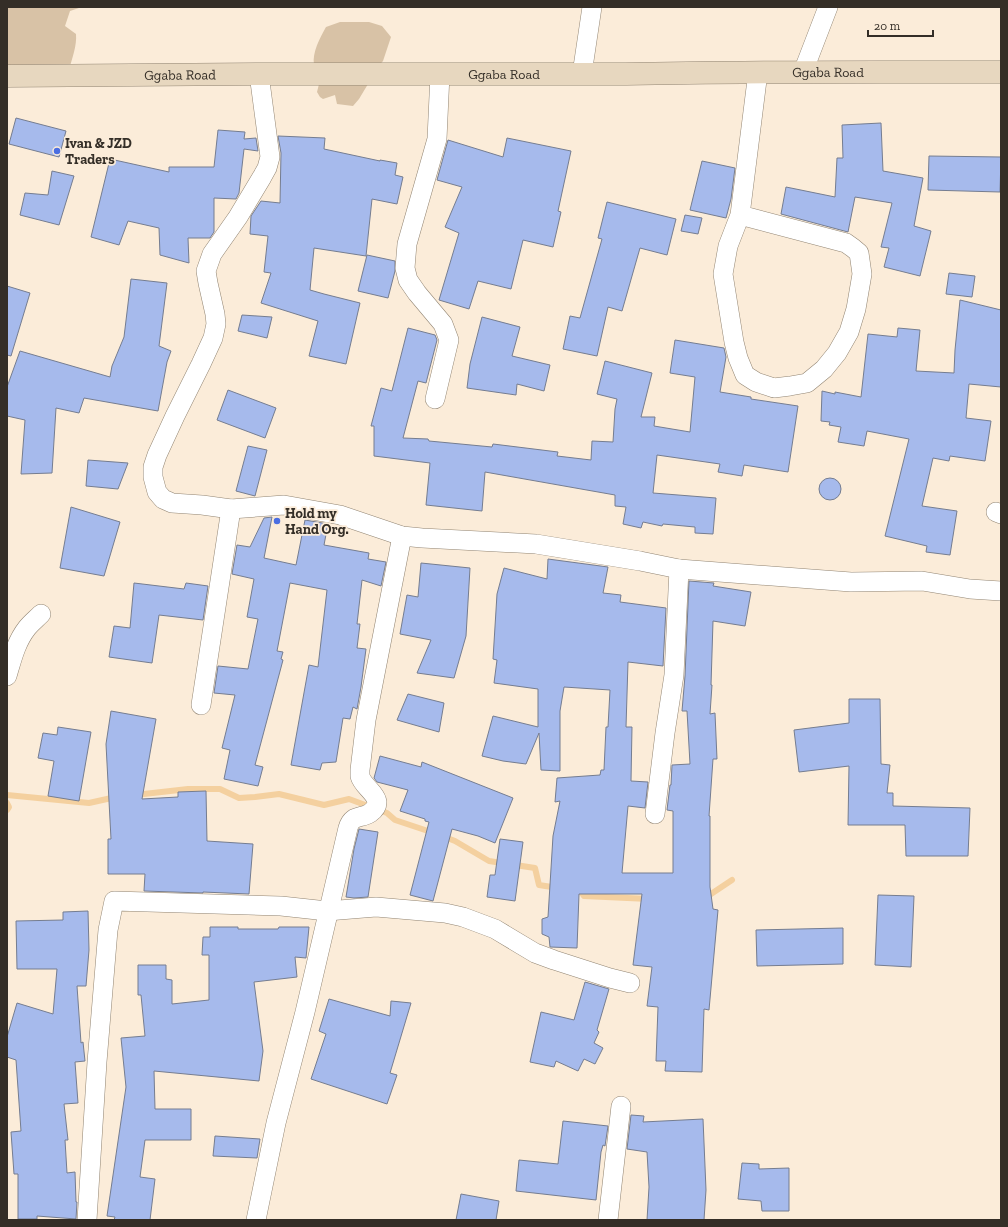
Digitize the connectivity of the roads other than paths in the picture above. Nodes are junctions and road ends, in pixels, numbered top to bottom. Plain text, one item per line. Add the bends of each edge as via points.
1 (592, 7) edge
2 (828, 7) edge
3 (758, 72) junction
4 (803, 72) junction
5 (1001, 72) edge
6 (259, 74) junction
7 (440, 74) junction
8 (582, 74) junction
9 (7, 76) edge
10 (740, 215) junction
11 (435, 399) dead end
12 (231, 509) junction
13 (402, 536) junction
14 (679, 569) junction
15 (1001, 591) edge
16 (41, 614) dead end
17 (7, 676) edge
18 (201, 705) dead end
19 (655, 814) dead end
20 (328, 911) junction
21 (630, 983) dead end
22 (621, 1106) dead end
23 (88, 1220) edge
24 (256, 1220) edge
25 (608, 1220) edge

1 - 8 street
2 - 4 street
3 - 4 main road, Ggaba Road
3 - 8 main road, Ggaba Road
3 - 10 street
4 - 5 main road, Ggaba Road
6 - 7 main road, Ggaba Road
6 - 9 main road, Ggaba Road
6 - 12 street via 270,157 262,177 212,254 206,271 216,324 201,364 153,467 157,492 163,499 172,503
7 - 8 main road, Ggaba Road
7 - 11 street via 437,139 407,244 405,268 408,280 443,324 449,340
10 - 10 street via 846,243 859,253 862,274 849,332 824,369 807,383 774,388 756,382 745,374 738,358 723,274 728,246
12 - 13 street via 284,505 340,515
12 - 18 street
13 - 14 street via 536,544
13 - 20 street via 366,720 360,770 360,776 377,802 371,812 350,822
14 - 15 street via 851,582 922,582
14 - 19 street via 674,675
16 - 17 street via 20,638
20 - 21 street via 376,907 463,917 495,930 535,953
20 - 23 street via 281,906 114,901 108,930 97,1062
20 - 24 street via 276,1123
22 - 25 street

